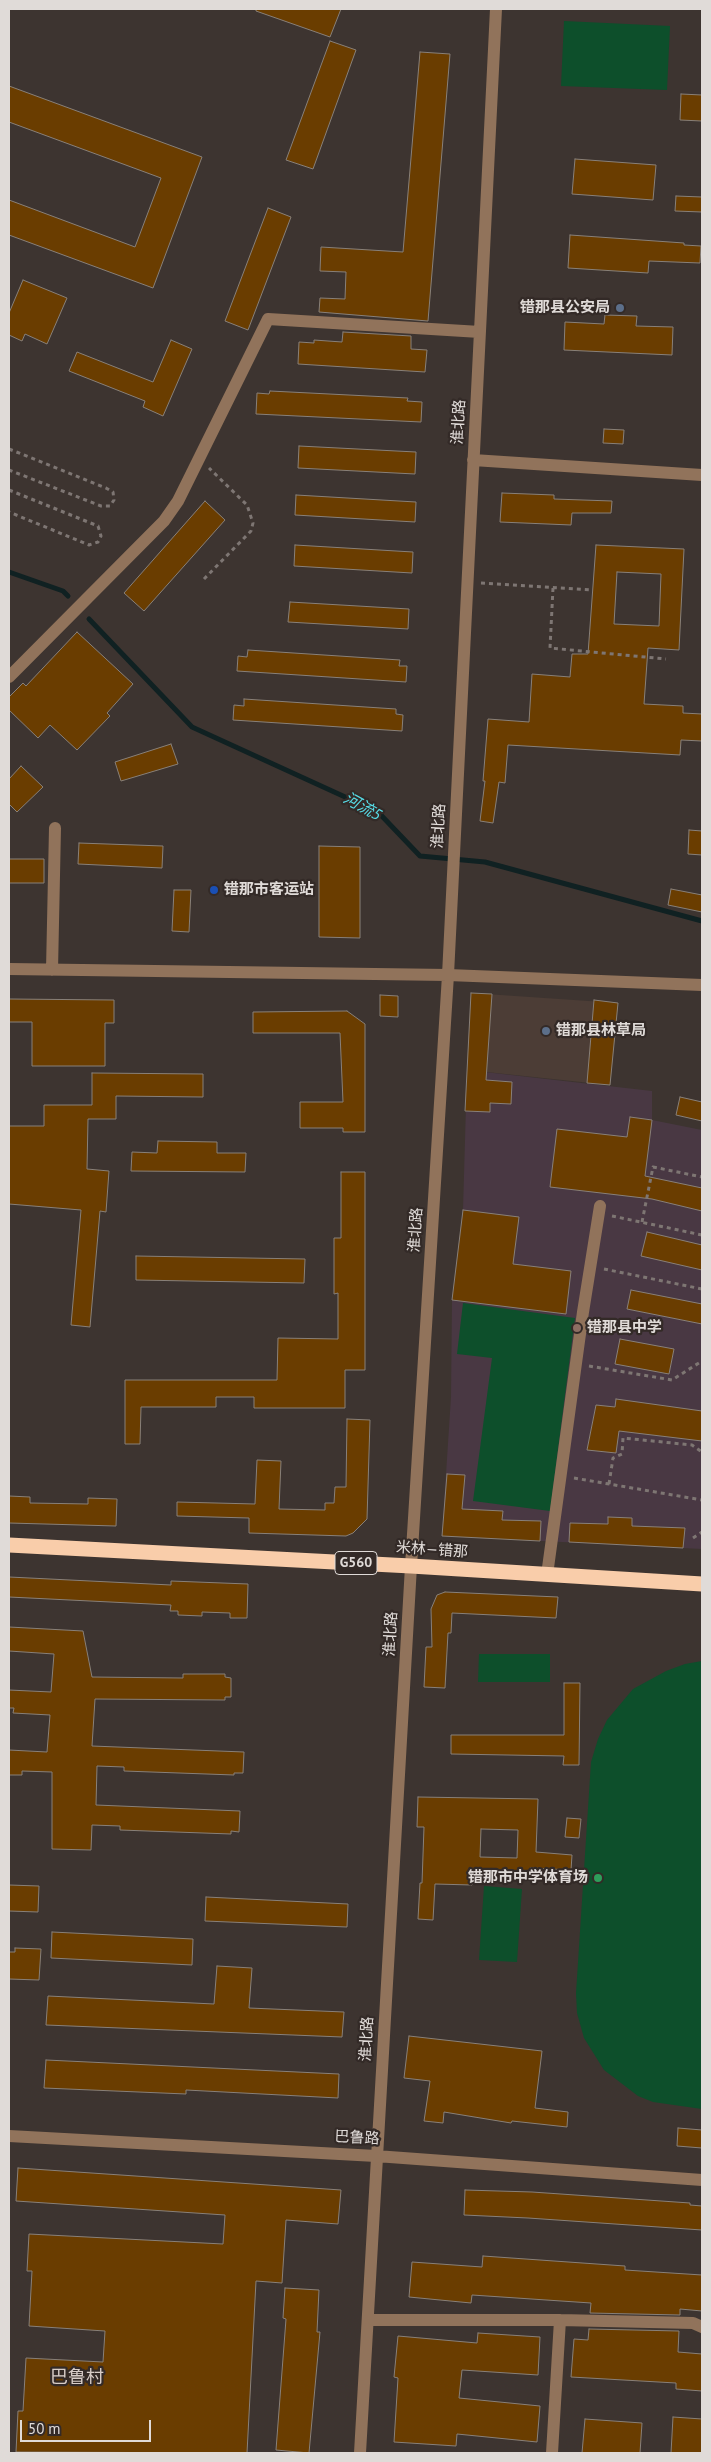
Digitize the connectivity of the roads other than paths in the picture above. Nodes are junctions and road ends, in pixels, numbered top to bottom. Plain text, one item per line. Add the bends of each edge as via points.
1 (496, 9) edge
2 (480, 332) junction
3 (473, 460) junction
4 (702, 475) edge
5 (9, 677) edge
6 (55, 828) dead end
7 (9, 969) edge
8 (52, 970) junction
9 (448, 975) junction
10 (702, 985) edge
11 (600, 1210) road end
12 (9, 1544) edge
13 (411, 1566) junction
14 (547, 1575) junction
15 (702, 1584) edge
16 (9, 2136) edge
17 (376, 2156) junction
18 (702, 2180) edge
19 (368, 2320) junction
20 (560, 2320) junction
21 (702, 2327) edge
22 (360, 2453) edge
23 (552, 2453) edge

1 - 2 street, 淮北路
2 - 3 street, 淮北路
2 - 5 street via 268,319 200,459 164,521
3 - 4 street
3 - 9 street, 淮北路
6 - 8 street
7 - 8 street
8 - 9 street
9 - 10 street
9 - 13 street, 淮北路
11 - 14 street
12 - 13 highway, 米林—错那 / G560
13 - 14 highway, 米林—错那 / G560
13 - 17 street, 淮北路
14 - 15 highway, 米林—错那 / G560
16 - 17 street, 巴鲁路
17 - 18 street, 巴鲁路
17 - 19 street, 淮北路
19 - 20 street
19 - 22 street, 淮北路
20 - 21 street via 693,2323
20 - 23 street

